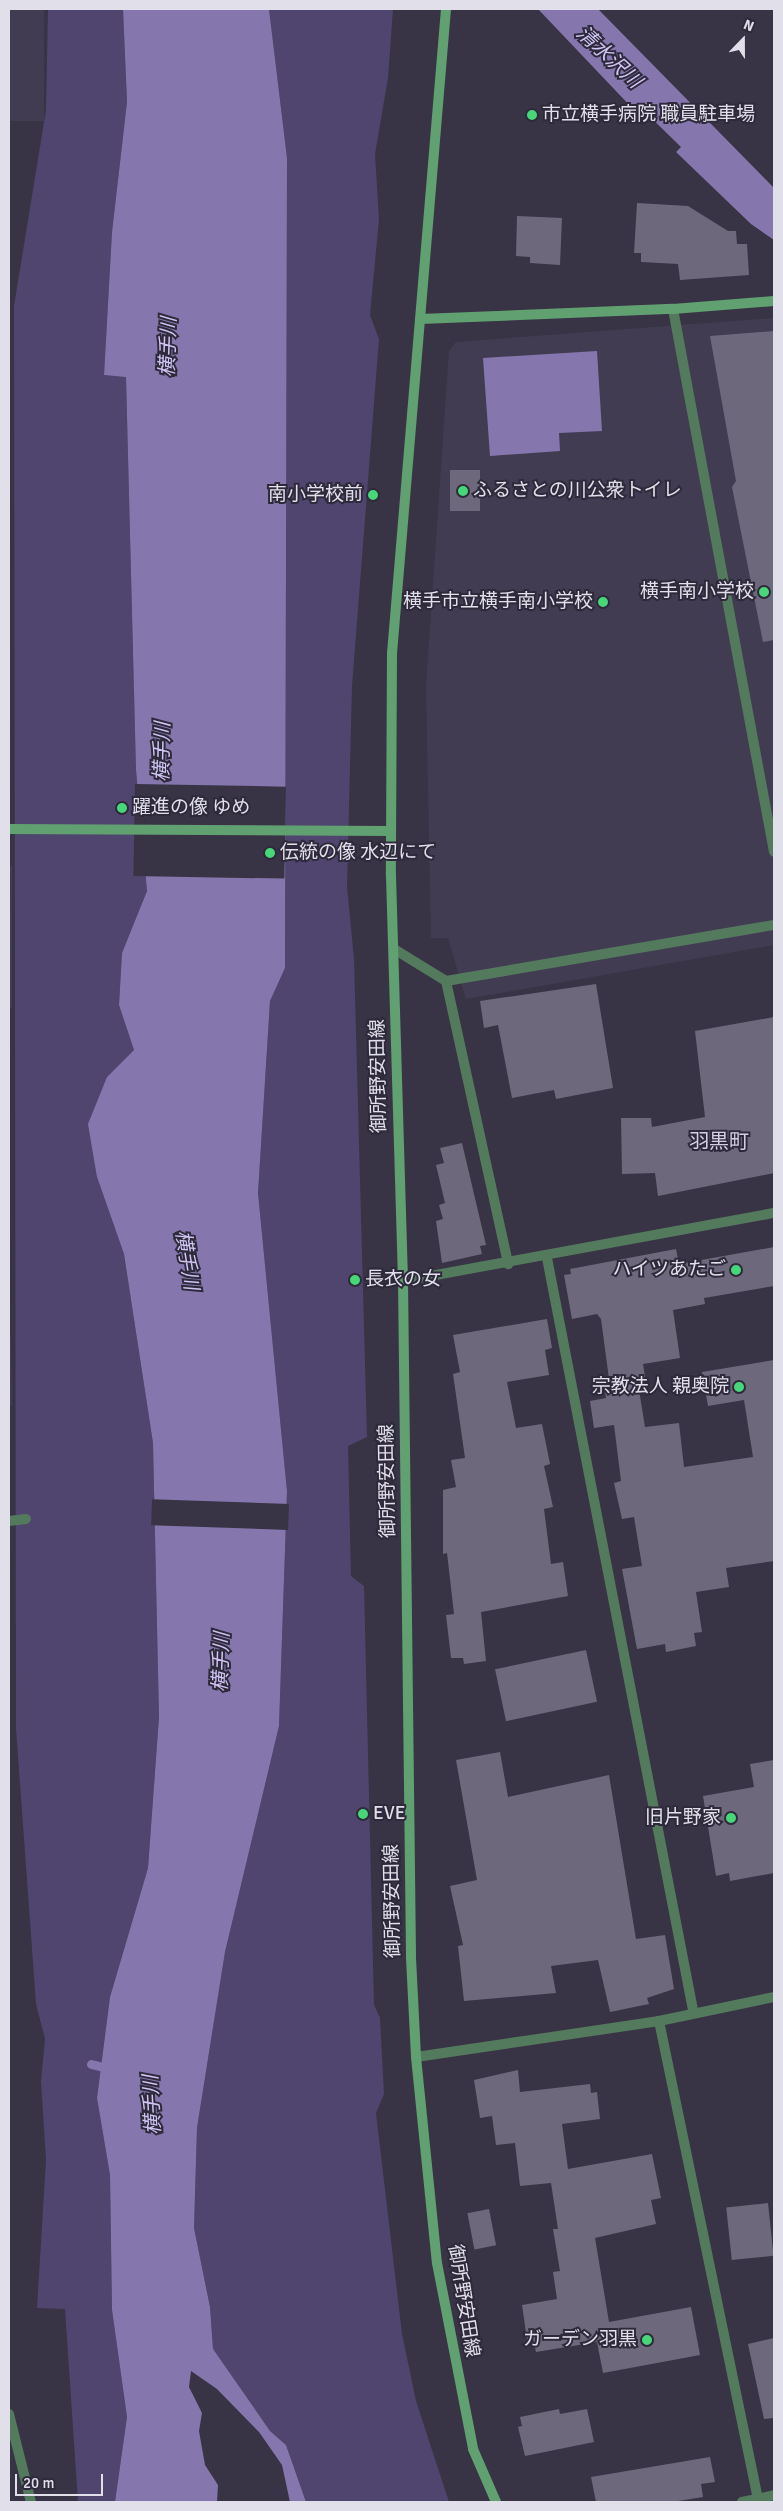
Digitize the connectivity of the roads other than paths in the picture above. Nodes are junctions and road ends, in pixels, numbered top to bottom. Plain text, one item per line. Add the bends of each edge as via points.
1 (446, 9) edge
2 (774, 300) edge
3 (673, 310) junction
4 (420, 319) junction
5 (9, 829) edge
6 (390, 831) junction
7 (774, 852) edge
8 (774, 925) edge
9 (394, 949) junction
10 (446, 981) junction
11 (774, 1213) edge
12 (547, 1258) junction
13 (508, 1264) junction
14 (402, 1281) junction
15 (26, 1520) dead end
16 (9, 1521) edge
17 (774, 1996) edge
18 (692, 2010) junction
19 (659, 2021) junction
20 (416, 2057) junction
21 (9, 2414) edge
22 (774, 2496) edge
23 (758, 2498) junction
24 (31, 2502) edge
25 (496, 2502) edge
26 (742, 2502) edge

1 - 4 main road, 御所野安田線
2 - 3 main road
3 - 4 main road
3 - 7 street
4 - 6 main road, 御所野安田線 via 392,652
5 - 6 main road
6 - 9 main road, 御所野安田線
8 - 10 street
9 - 10 street
9 - 14 main road, 御所野安田線
10 - 13 street
11 - 12 street
12 - 13 street
12 - 18 street
13 - 14 street
14 - 20 main road, 御所野安田線
15 - 16 street
17 - 18 street
18 - 19 street
19 - 20 street
19 - 23 street
20 - 25 main road, 御所野安田線 via 438,2263 456,2371 473,2449
21 - 24 street
22 - 23 street
23 - 26 street

